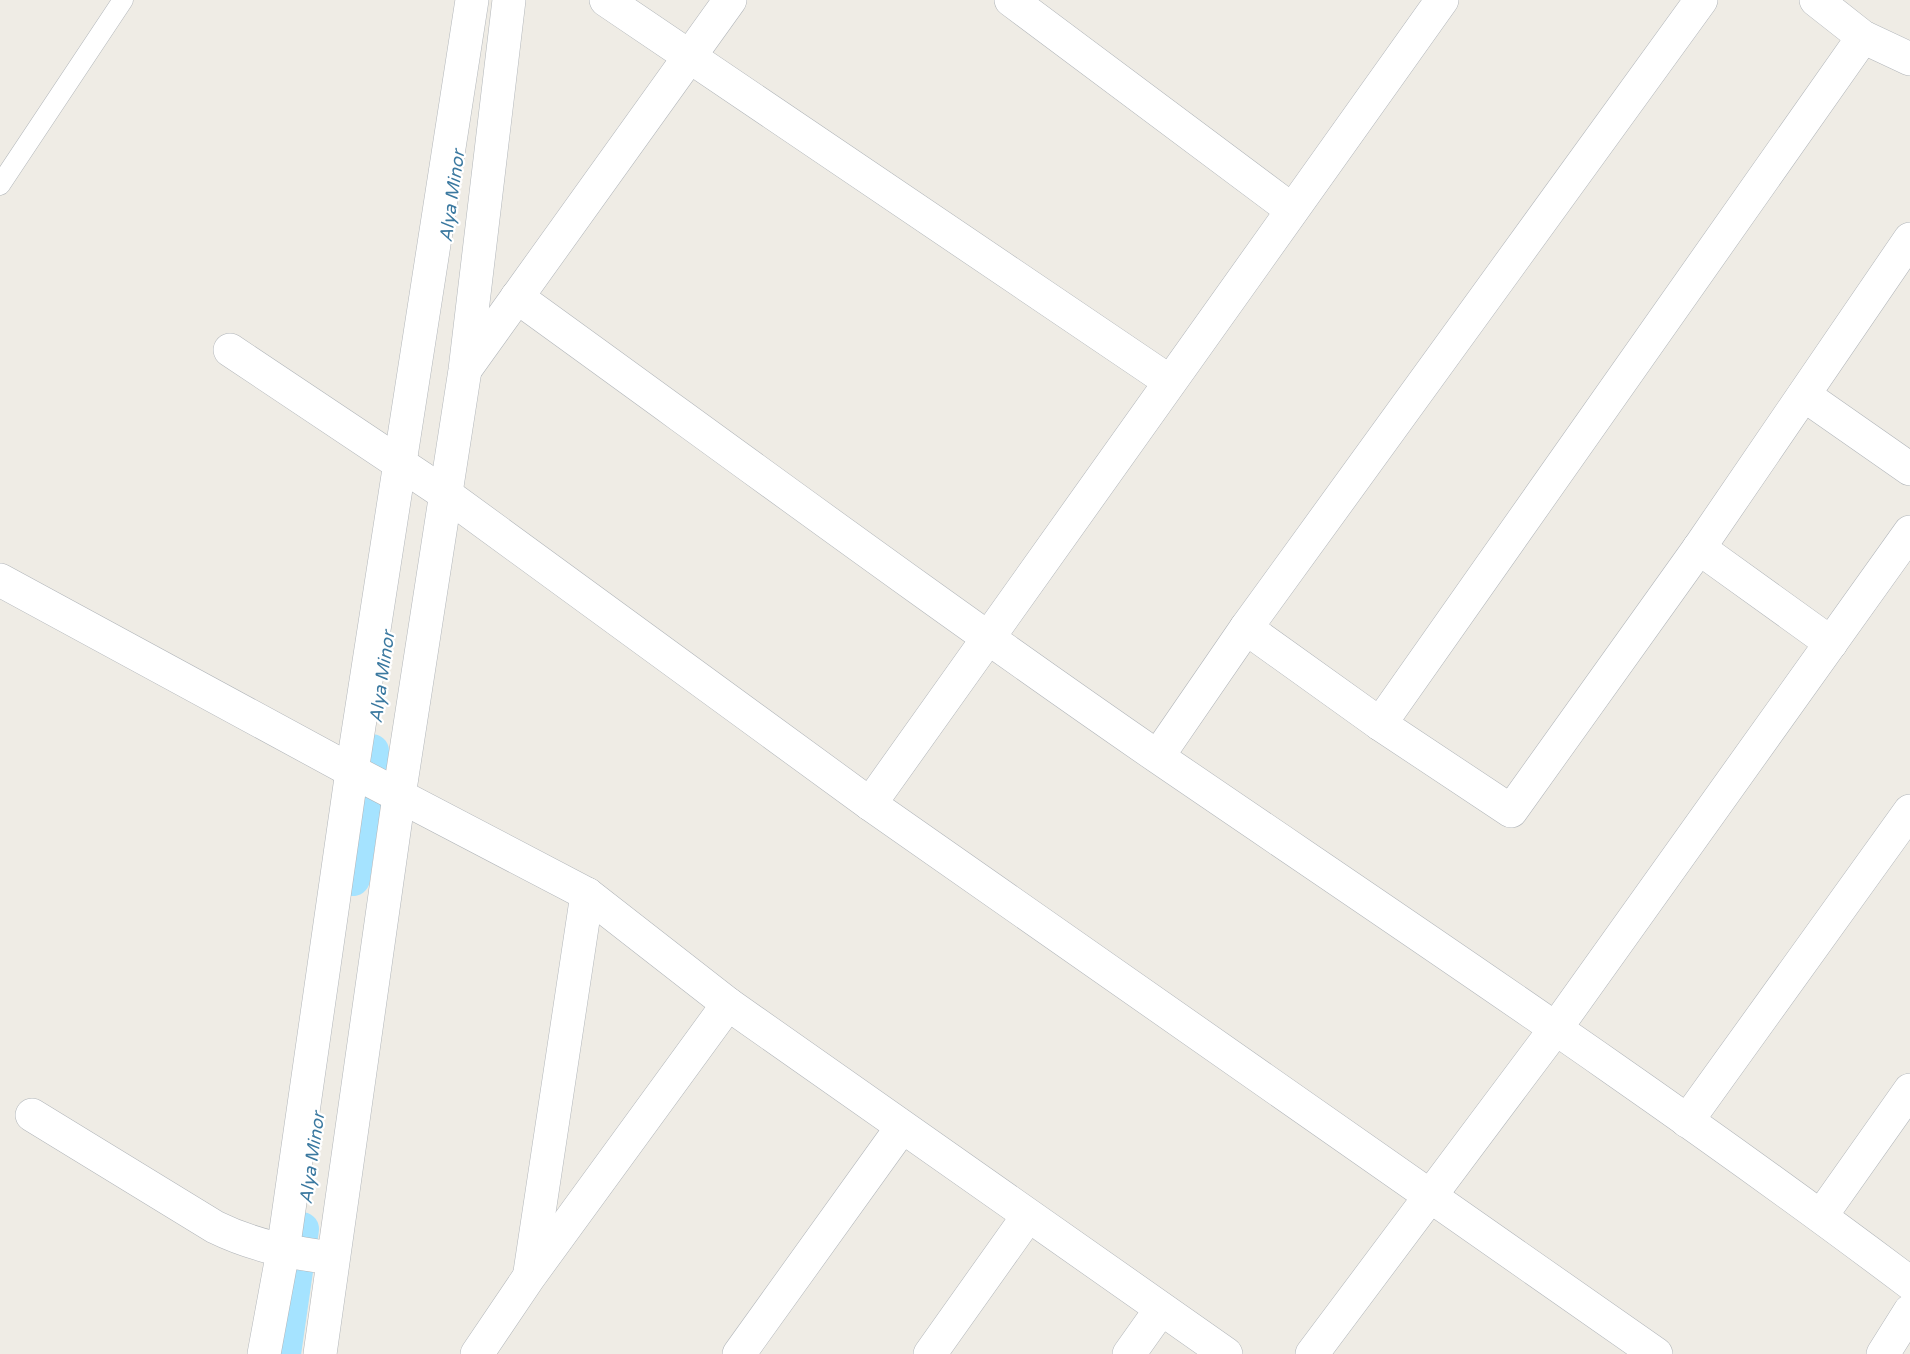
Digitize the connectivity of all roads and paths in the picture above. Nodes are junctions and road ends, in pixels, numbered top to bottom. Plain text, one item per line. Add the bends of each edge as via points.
1 (123, 0) edge
2 (472, 0) edge
3 (509, 0) edge
4 (606, 0) edge
5 (730, 0) edge
6 (1011, 0) edge
7 (1701, 0) edge
8 (1816, 0) edge
9 (1432, 4) edge
10 (1863, 37) junction
11 (689, 56) junction
12 (1910, 59) edge
13 (0, 185) edge
14 (1292, 210) junction
15 (1910, 239) edge
16 (518, 297) junction
17 (230, 350) dead end
18 (465, 369) junction
19 (1169, 381) junction
20 (1804, 395) junction
21 (401, 463) junction
22 (1910, 469) edge
23 (447, 495) junction
24 (1910, 532) edge
25 (1699, 548) junction
26 (0, 580) edge
27 (1246, 628) junction
28 (987, 637) junction
29 (1831, 644) junction
30 (1380, 724) junction
31 (1158, 756) junction
32 (352, 771) junction
33 (399, 796) junction
34 (870, 804) junction
35 (1905, 831) edge
36 (587, 894) junction
37 (728, 1004) junction
38 (1556, 1028) junction
39 (1910, 1090) edge
40 (33, 1115) dead end
41 (1687, 1121) junction
42 (902, 1127) junction
43 (1429, 1197) junction
44 (1028, 1216) junction
45 (1821, 1216) junction
46 (307, 1254) junction
47 (529, 1277) junction
48 (1910, 1283) edge
49 (1161, 1309) junction
50 (1910, 1311) edge
51 (328, 1352) edge
52 (264, 1354) edge
53 (477, 1354) edge
54 (739, 1354) edge
55 (930, 1354) edge
56 (1129, 1354) edge
57 (1226, 1354) edge
58 (1312, 1354) edge
59 (1656, 1354) edge
60 (1883, 1354) edge

1 - 13 lane
2 - 21 street
3 - 18 street
4 - 11 street
5 - 11 street
6 - 14 street
7 - 27 street
8 - 10 street
9 - 14 street
10 - 12 street
10 - 30 street
11 - 16 street
11 - 19 street
14 - 19 street
15 - 20 street
16 - 18 street
16 - 28 street
17 - 21 street
18 - 23 street
19 - 28 street
20 - 22 street
20 - 25 street
21 - 23 street
21 - 32 street
23 - 33 street
23 - 34 street
24 - 29 street
25 - 29 street
25 - 30 street via 1512,811
26 - 32 street
27 - 30 street
27 - 31 street
28 - 31 street
28 - 34 street
29 - 38 street
31 - 38 street
32 - 33 street
32 - 46 street
33 - 36 street
33 - 46 street
34 - 43 street
35 - 41 street
36 - 37 street
36 - 47 street
37 - 42 street
37 - 47 street
38 - 41 street
38 - 43 street
39 - 45 street
40 - 46 street via 215,1227 247,1242
41 - 45 street
42 - 44 street
42 - 54 street
43 - 58 street
43 - 59 street
44 - 49 street
44 - 55 street
45 - 48 street
46 - 51 street
46 - 52 street
47 - 53 street
49 - 56 street
49 - 57 street
50 - 60 street

